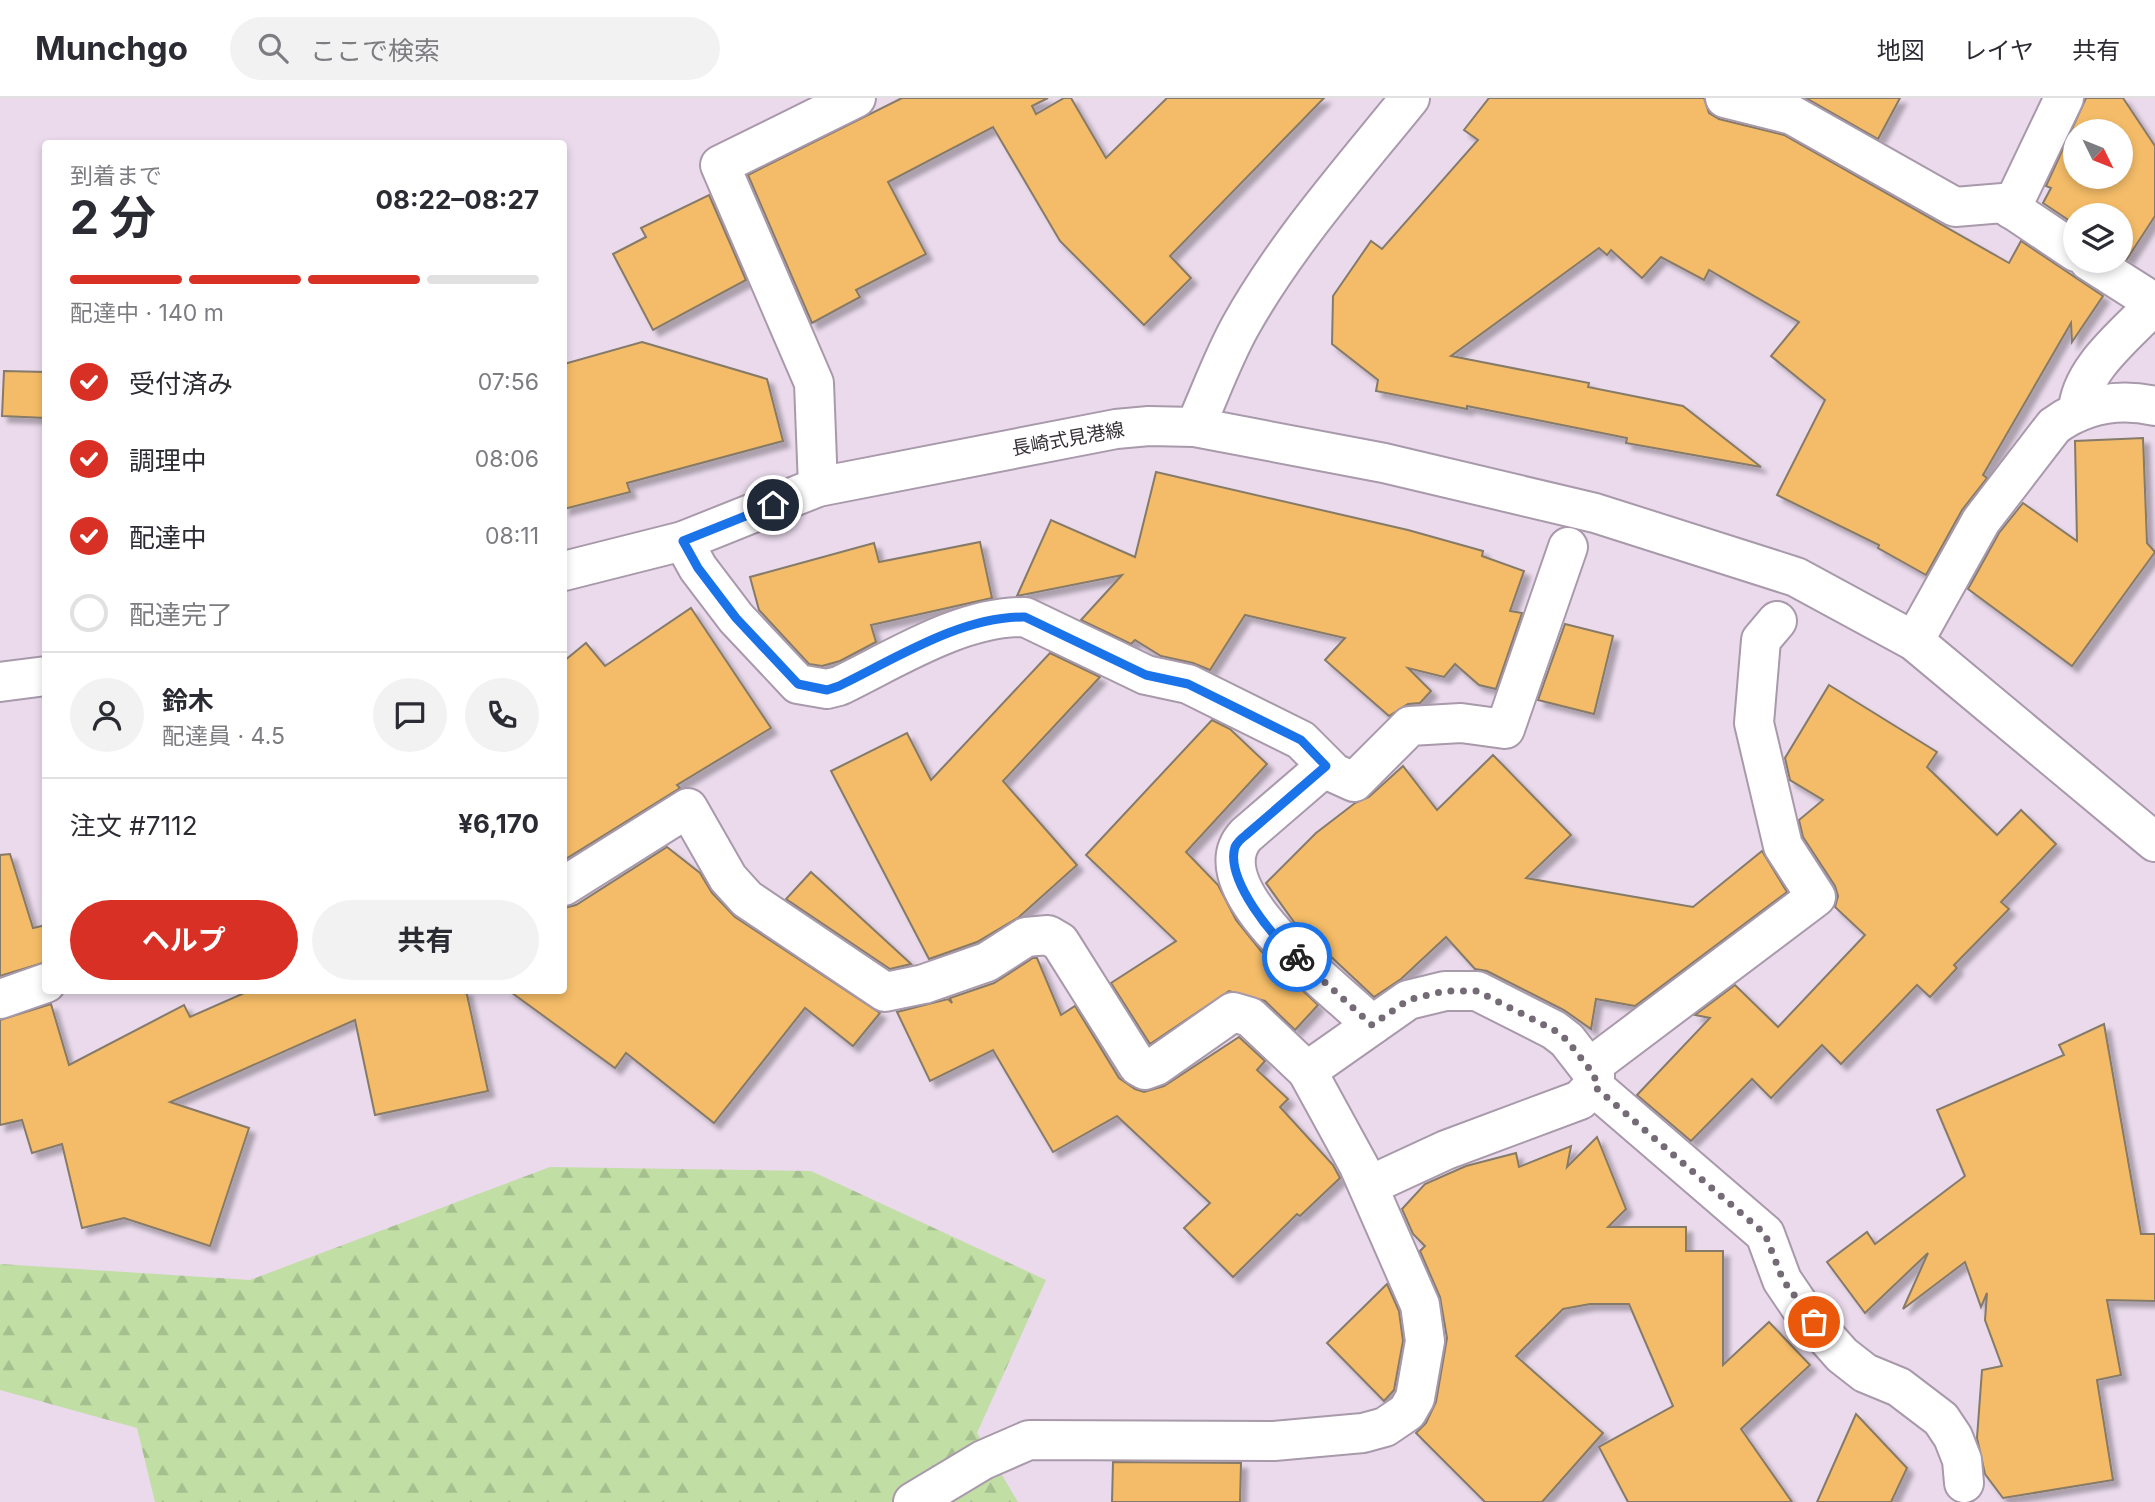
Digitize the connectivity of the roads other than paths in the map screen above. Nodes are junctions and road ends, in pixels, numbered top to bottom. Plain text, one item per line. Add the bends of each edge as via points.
1 (856, 98) edge
2 (1410, 98) edge
3 (1725, 98) edge
4 (2064, 98) edge
5 (2011, 209) junction
6 (2063, 243) edge
7 (2108, 273) edge
8 (2155, 303) edge
9 (2155, 406) edge
10 (2078, 412) junction
11 (1195, 428) junction
12 (818, 486) junction
13 (683, 541) junction
14 (1568, 547) dead end
15 (567, 570) edge
16 (1777, 621) dead end
17 (1914, 641) junction
18 (42, 677) edge
19 (0, 682) edge
20 (1326, 766) junction
21 (2155, 842) edge
22 (571, 874) edge
23 (42, 985) edge
24 (0, 999) edge
25 (1372, 1025) junction
26 (1307, 1071) junction
27 (1591, 1077) junction
28 (1368, 1186) junction
29 (1964, 1483) dead end
30 (913, 1502) edge

1 - 12 street via 720,165 814,383
2 - 11 street via 1280,262 1239,327
3 - 5 street via 1792,115 1955,207 1997,202
4 - 5 street
5 - 6 street
7 - 8 street
8 - 10 street via 2081,391
9 - 10 street via 2132,401
10 - 17 street via 2054,426 1981,521
11 - 12 street, 長崎式見港線 via 1116,429
11 - 17 street, 長崎式見港線 via 1384,463 1595,513 1796,577
12 - 13 street, 長崎式見港線
13 - 15 street, 長崎式見港線
13 - 20 street via 736,618 798,684 827,690 956,632 1025,617 1146,675 1199,689 1301,740
14 - 20 street via 1504,730 1461,723 1410,726 1354,782
16 - 27 street via 1761,640 1754,723 1783,846 1816,897
17 - 21 street, 長崎式見港線
18 - 19 street
20 - 25 street via 1246,835 1236,846 1235,857 1251,907 1289,951
22 - 26 street via 688,808 728,878 747,899 885,992 924,985 987,962 1026,937 1048,935 1060,942 1138,1066 1145,1070 1233,1012 1250,1017
23 - 24 street
25 - 26 street
25 - 27 street via 1408,1000 1445,991 1477,991 1554,1030 1567,1040
26 - 28 street
27 - 28 street via 1580,1100 1446,1150
27 - 29 street via 1765,1234 1783,1280 1842,1355 1865,1373 1899,1387 1941,1419 1962,1460
28 - 30 street via 1420,1305 1425,1342 1415,1398 1398,1420 1363,1433 1274,1441 1029,1440 983,1460

